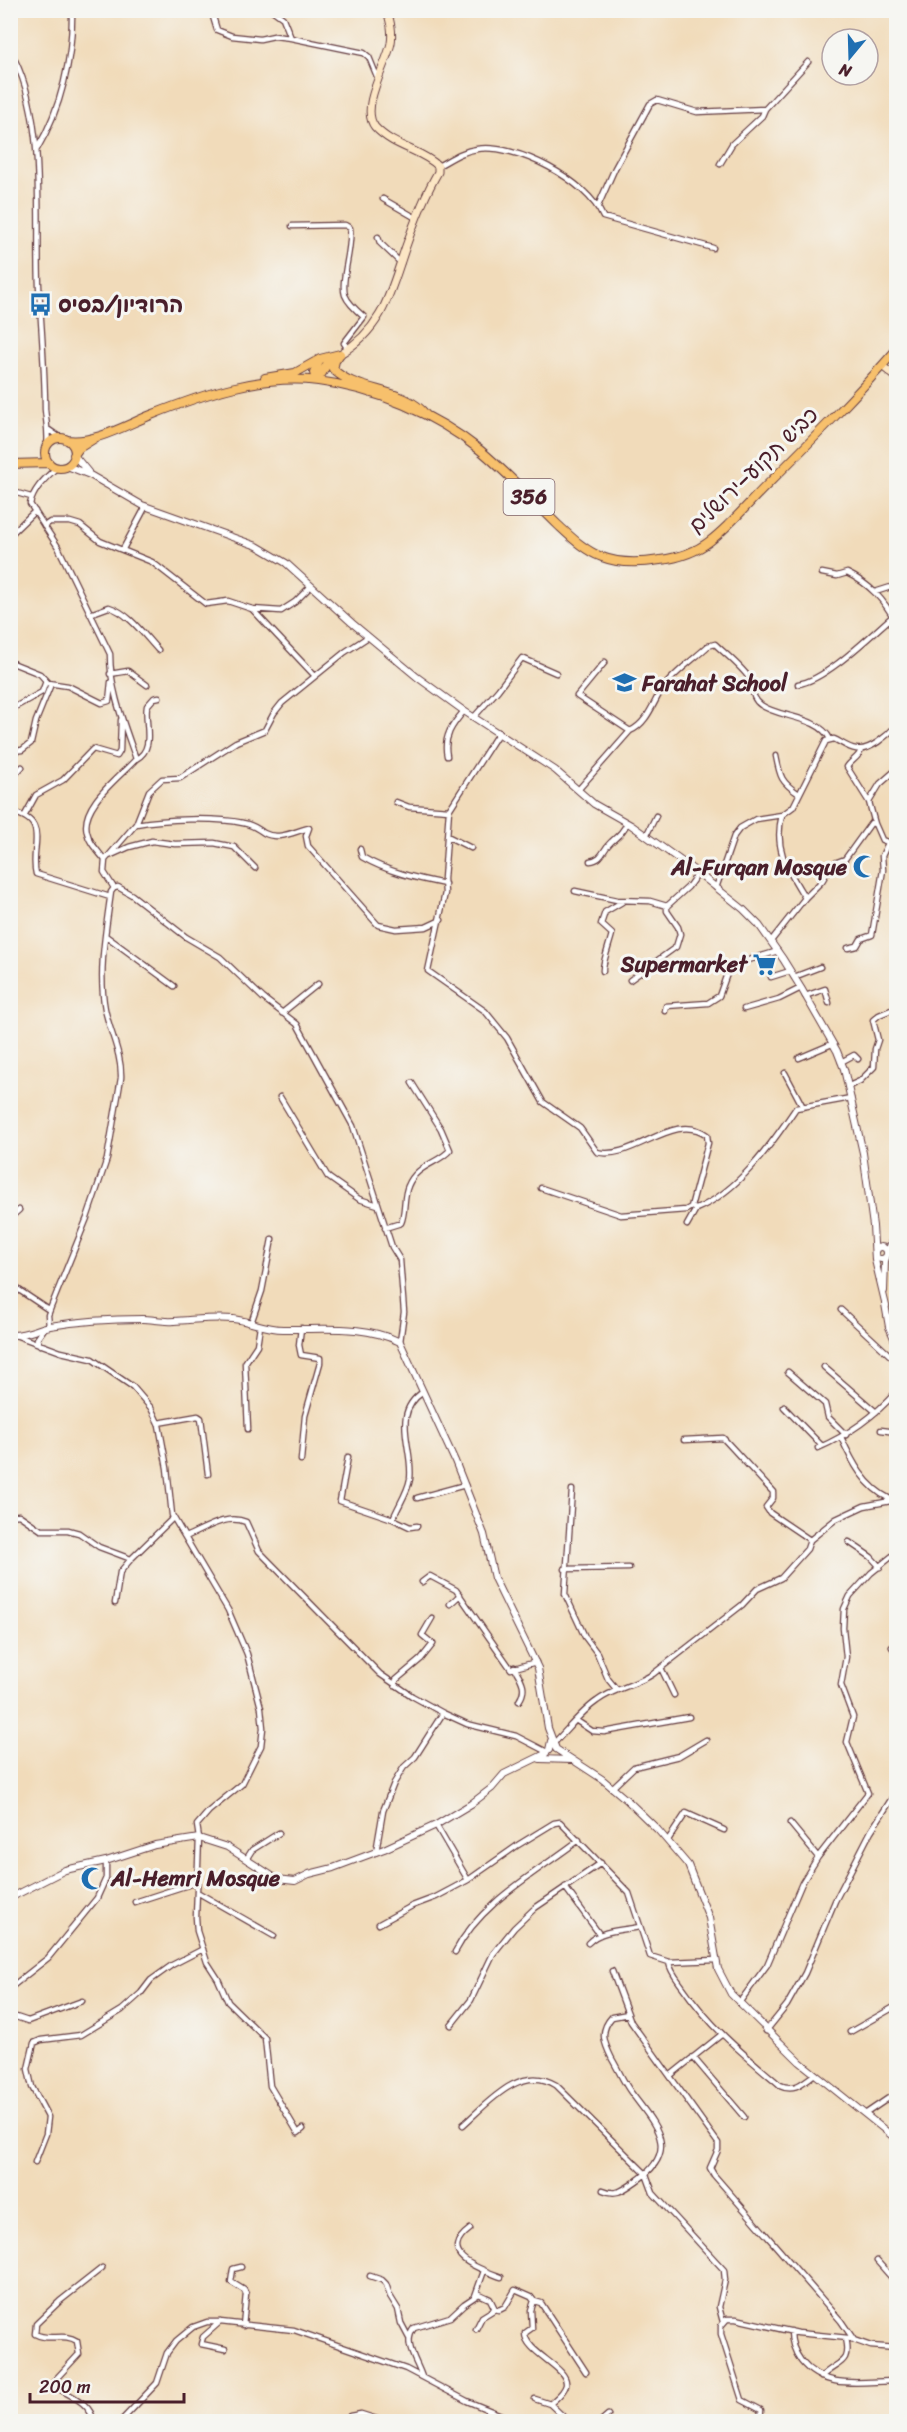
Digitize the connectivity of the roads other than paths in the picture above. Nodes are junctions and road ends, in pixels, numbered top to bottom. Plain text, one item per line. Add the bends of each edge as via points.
1 (72, 10) edge
2 (211, 10) edge
3 (272, 10) edge
4 (283, 10) edge
5 (387, 10) edge
6 (283, 18) junction
7 (291, 38) junction
8 (10, 51) edge
9 (808, 63) dead end
10 (378, 80) junction
11 (765, 109) junction
12 (36, 149) junction
13 (720, 164) dead end
14 (438, 165) junction
15 (383, 199) dead end
16 (598, 206) junction
17 (416, 218) junction
18 (292, 226) dead end
19 (378, 237) dead end
20 (713, 248) dead end
21 (401, 263) junction
22 (348, 349) junction
23 (897, 350) edge
24 (340, 354) junction
25 (320, 359) junction
26 (882, 366) junction
27 (897, 376) edge
28 (316, 380) junction
29 (238, 386) junction
30 (427, 417) junction
31 (49, 430) junction
32 (99, 436) junction
33 (64, 439) junction
34 (46, 450) junction
35 (74, 455) junction
36 (33, 463) junction
37 (10, 465) edge
38 (52, 465) junction
39 (67, 466) junction
40 (90, 475) junction
41 (10, 491) edge
42 (32, 497) junction
43 (146, 506) junction
44 (35, 511) junction
45 (44, 526) junction
46 (10, 535) edge
47 (123, 549) junction
48 (846, 565) dead end
49 (897, 571) edge
50 (822, 573) dead end
51 (847, 573) junction
52 (10, 582) edge
53 (310, 587) junction
54 (875, 592) junction
55 (11, 597) edge
56 (252, 609) junction
57 (90, 614) junction
58 (893, 616) junction
59 (897, 622) edge
60 (10, 623) edge
61 (368, 636) junction
62 (158, 650) dead end
63 (10, 662) edge
64 (605, 662) dead end
65 (897, 666) edge
66 (556, 672) dead end
67 (315, 676) junction
68 (111, 677) junction
69 (49, 682) junction
70 (147, 684) dead end
71 (798, 684) dead end
72 (897, 696) edge
73 (159, 697) dead end
74 (464, 711) junction
75 (122, 716) junction
76 (10, 717) edge
77 (474, 717) junction
78 (897, 726) edge
79 (630, 731) junction
80 (499, 732) junction
81 (830, 739) junction
82 (861, 750) junction
83 (12, 751) edge
84 (447, 756) dead end
85 (776, 756) dead end
86 (136, 759) junction
87 (22, 767) dead end
88 (897, 770) edge
89 (10, 780) edge
90 (578, 790) junction
91 (799, 794) junction
92 (396, 802) dead end
93 (869, 802) junction
94 (448, 810) junction
95 (10, 812) edge
96 (782, 815) junction
97 (25, 816) junction
98 (656, 816) dead end
99 (627, 823) junction
100 (136, 824) junction
101 (875, 824) junction
102 (447, 836) junction
103 (646, 836) junction
104 (897, 841) edge
105 (888, 843) junction
106 (471, 848) dead end
107 (360, 849) dead end
108 (106, 858) junction
109 (590, 861) dead end
110 (255, 868) dead end
111 (698, 873) junction
112 (445, 884) junction
113 (114, 888) junction
114 (716, 888) junction
115 (575, 891) dead end
116 (110, 897) junction
117 (805, 898) junction
118 (625, 901) junction
119 (667, 906) junction
120 (441, 920) junction
121 (106, 936) junction
122 (771, 941) junction
123 (848, 948) dead end
124 (778, 951) junction
125 (820, 967) dead end
126 (603, 971) dead end
127 (790, 971) junction
128 (771, 977) dead end
129 (794, 977) junction
130 (630, 980) dead end
131 (318, 984) dead end
132 (174, 986) dead end
133 (801, 988) junction
134 (804, 997) junction
135 (829, 1003) dead end
136 (897, 1008) edge
137 (744, 1009) dead end
138 (665, 1011) dead end
139 (282, 1013) junction
140 (832, 1044) junction
141 (799, 1058) dead end
142 (858, 1059) dead end
143 (841, 1062) junction
144 (785, 1073) dead end
145 (412, 1083) dead end
146 (849, 1086) junction
147 (280, 1097) dead end
148 (852, 1098) junction
149 (803, 1107) junction
150 (541, 1188) dead end
151 (378, 1205) junction
152 (694, 1208) junction
153 (19, 1209) dead end
154 (10, 1218) edge
155 (687, 1225) dead end
156 (385, 1228) junction
157 (896, 1230) edge
158 (272, 1239) dead end
159 (874, 1240) junction
160 (883, 1245) junction
161 (875, 1254) junction
162 (887, 1255) junction
163 (10, 1284) edge
164 (886, 1306) junction
165 (49, 1310) junction
166 (842, 1310) dead end
167 (251, 1323) junction
168 (260, 1326) junction
169 (46, 1327) junction
170 (302, 1328) junction
171 (13, 1335) edge
172 (400, 1342) junction
173 (897, 1343) edge
174 (40, 1345) junction
175 (897, 1361) edge
176 (824, 1367) dead end
177 (788, 1372) dead end
178 (423, 1392) junction
179 (897, 1392) edge
180 (784, 1407) dead end
181 (876, 1412) junction
182 (158, 1423) junction
183 (248, 1429) dead end
184 (881, 1430) dead end
185 (897, 1432) edge
186 (844, 1436) junction
187 (684, 1440) dead end
188 (348, 1457) dead end
189 (301, 1460) dead end
190 (208, 1474) dead end
191 (465, 1485) junction
192 (572, 1490) dead end
193 (417, 1498) dead end
194 (894, 1500) edge
195 (10, 1516) edge
196 (173, 1518) junction
197 (393, 1519) junction
198 (417, 1526) dead end
199 (185, 1538) junction
200 (810, 1540) junction
201 (849, 1542) dead end
202 (897, 1553) edge
203 (131, 1559) junction
204 (880, 1567) junction
205 (629, 1568) dead end
206 (565, 1569) junction
207 (422, 1582) dead end
208 (460, 1595) junction
209 (115, 1603) dead end
210 (450, 1604) dead end
211 (432, 1618) dead end
212 (536, 1662) junction
213 (514, 1667) junction
214 (661, 1668) junction
215 (395, 1685) junction
216 (617, 1690) junction
217 (674, 1695) dead end
218 (519, 1701) dead end
219 (443, 1713) junction
220 (689, 1717) dead end
221 (577, 1721) junction
222 (706, 1740) dead end
223 (552, 1741) junction
224 (549, 1753) junction
225 (562, 1756) junction
226 (612, 1788) junction
227 (897, 1792) edge
228 (790, 1823) dead end
229 (436, 1825) junction
230 (724, 1830) dead end
231 (279, 1833) dead end
232 (199, 1838) junction
233 (579, 1840) junction
234 (668, 1840) junction
235 (376, 1852) junction
236 (818, 1857) junction
237 (247, 1858) junction
238 (106, 1861) junction
239 (601, 1863) junction
240 (468, 1880) junction
241 (197, 1882) junction
242 (565, 1887) junction
243 (197, 1892) junction
244 (10, 1898) edge
245 (135, 1902) dead end
246 (379, 1924) dead end
247 (640, 1927) junction
248 (600, 1935) junction
249 (274, 1936) dead end
250 (588, 1943) dead end
251 (203, 1949) junction
252 (455, 1952) dead end
253 (716, 1960) junction
254 (669, 1962) junction
255 (612, 1971) dead end
256 (10, 1988) edge
257 (82, 2001) dead end
258 (739, 2003) junction
259 (897, 2006) edge
260 (628, 2014) junction
261 (10, 2015) edge
262 (451, 2025) dead end
263 (766, 2031) junction
264 (850, 2032) dead end
265 (721, 2035) junction
266 (693, 2057) junction
267 (814, 2074) junction
268 (671, 2075) junction
269 (897, 2093) edge
270 (865, 2114) junction
271 (744, 2118) dead end
272 (463, 2125) dead end
273 (303, 2129) dead end
274 (897, 2139) edge
275 (35, 2162) dead end
276 (646, 2174) junction
277 (603, 2190) dead end
278 (470, 2229) dead end
279 (877, 2261) dead end
280 (241, 2267) dead end
281 (102, 2268) dead end
282 (484, 2271) junction
283 (370, 2276) dead end
284 (501, 2277) dead end
285 (897, 2278) edge
286 (475, 2296) junction
287 (534, 2301) junction
288 (495, 2309) junction
289 (220, 2322) junction
290 (723, 2322) junction
291 (243, 2325) junction
292 (476, 2329) dead end
293 (791, 2331) junction
294 (409, 2338) junction
295 (845, 2338) junction
296 (854, 2340) junction
297 (897, 2348) edge
298 (225, 2349) dead end
299 (586, 2372) dead end
300 (422, 2377) junction
301 (821, 2377) junction
302 (897, 2380) edge
303 (535, 2399) dead end
304 (550, 2404) junction
305 (491, 2411) junction
306 (608, 2415) dead end
307 (350, 2416) dead end
308 (94, 2421) edge
309 (120, 2421) edge
310 (386, 2421) edge
311 (489, 2421) edge
312 (518, 2421) edge
313 (569, 2421) edge
314 (600, 2421) edge
315 (760, 2421) edge

1 - 12 street via 71,51 50,128
2 - 7 street via 217,30 232,36
3 - 6 street
4 - 6 street
5 - 10 main road via 392,40
6 - 7 street
7 - 10 street via 364,53
8 - 12 street via 28,92
9 - 11 street
10 - 14 main road via 369,115 374,125 398,144
11 - 13 street via 732,144
11 - 16 street via 698,111 657,100 650,104
12 - 31 street via 39,286
14 - 16 street via 464,151 501,151 558,171
14 - 17 main road
15 - 17 street
16 - 20 street via 603,217
17 - 21 main road
18 - 22 street via 350,228 345,295 364,317 344,343
19 - 21 street
21 - 22 main road via 394,287 374,324
22 - 24 main road
23 - 26 main road, כביש תקוע–ירושלים / 356
24 - 25 main road
24 - 28 main road via 327,362
24 - 30 main road via 333,369 339,376 420,407
25 - 28 main road via 314,374
25 - 29 main road via 296,373 247,380
26 - 27 main road
26 - 30 main road, כביש תקוע–ירושלים / 356 via 709,542 679,557 647,562 601,557 579,544 480,450
28 - 29 main road, כביש תקוע–ירושלים / 356
28 - 30 main road, כביש תקוע–ירושלים / 356 via 374,393
29 - 32 main road, כביש תקוע–ירושלים / 356 via 193,398
31 - 33 street
31 - 34 street
32 - 33 main road, כביש תקוע–ירושלים / 356
32 - 35 main road, כביש תקוע–ירושלים / 356
33 - 34 main road via 53,440
33 - 35 main road via 73,447
34 - 36 main road
34 - 38 main road
35 - 39 main road
35 - 40 street
36 - 37 main road
36 - 38 main road
38 - 39 main road
38 - 42 street
39 - 40 street
40 - 43 street
41 - 42 street
42 - 44 street via 30,504
43 - 47 street
43 - 53 street via 256,546 286,563
44 - 45 street
44 - 46 street
45 - 47 street via 50,522 70,522 100,541
45 - 57 street
47 - 56 street via 167,572 206,604 228,601
48 - 51 street
49 - 54 street via 894,586
50 - 51 street
51 - 54 street
52 - 55 street
53 - 56 street via 281,611
53 - 61 street
54 - 58 street
55 - 60 street
56 - 67 street
57 - 62 street via 109,607 116,609
57 - 68 street via 110,654
58 - 59 street
58 - 71 street via 821,674
61 - 67 street
61 - 74 street
63 - 69 street via 40,674
64 - 79 street via 577,696
65 - 72 street
66 - 77 street via 522,658
67 - 100 street via 282,703 265,730 236,742 180,778 162,779 149,791
68 - 69 street via 106,703
68 - 70 street via 128,671
68 - 75 street
69 - 76 street via 42,692 15,707
69 - 83 street via 31,743
73 - 86 street via 147,705 149,737 142,755
74 - 77 street
74 - 84 street via 451,726 445,745
75 - 86 street
75 - 97 street via 117,756 93,749 63,780 36,795
77 - 80 street
78 - 82 street
79 - 81 street via 643,720 663,688 715,644 749,678 754,698 762,706 826,731
79 - 90 street
80 - 90 street
80 - 94 street
81 - 82 street
81 - 91 street
82 - 93 street via 848,767
85 - 91 street via 780,778
86 - 108 street via 94,803 88,816 86,830 91,843
87 - 89 street
88 - 93 street via 880,784
90 - 99 street
91 - 96 street via 793,807
92 - 94 street
93 - 101 street
94 - 102 street
95 - 97 street
96 - 114 street via 756,819 740,828
96 - 117 street via 778,830 780,853
97 - 116 street via 36,831 36,874
98 - 103 street
99 - 103 street
99 - 109 street via 604,855
100 - 108 street
100 - 120 street via 193,820 243,823 266,834 289,836 309,828 308,846 378,925 396,929 426,927
101 - 105 street via 882,840
101 - 117 street via 867,826 845,859 832,864
102 - 106 street
102 - 112 street
103 - 111 street
104 - 105 street
105 - 123 street via 882,856 872,935
107 - 112 street via 362,857 381,867
108 - 110 street via 152,841 214,843 234,847
108 - 113 street via 104,872
111 - 114 street
111 - 119 street
112 - 120 street
113 - 116 street
113 - 139 street via 132,895 186,937 220,957
114 - 122 street via 743,909
115 - 118 street
116 - 121 street
117 - 122 street
118 - 119 street
118 - 126 street via 605,912 601,924 612,934
119 - 130 street via 680,941
120 - 152 street via 428,971 485,1011 507,1038 543,1102 580,1128 597,1152 610,1153 678,1128 690,1127 707,1135
121 - 132 street
121 - 165 street via 102,971 105,1009 122,1065 121,1078 107,1159
122 - 124 street
124 - 127 street
124 - 138 street via 739,963 728,971 719,996 708,1003 666,1006
125 - 129 street
127 - 128 street
127 - 129 street
129 - 133 street
131 - 139 street
133 - 134 street
133 - 137 street
134 - 135 street via 825,989
134 - 140 street
136 - 146 street via 873,1020 878,1040 874,1067 860,1082
139 - 151 street via 297,1024 340,1100 353,1126
140 - 141 street
140 - 143 street
142 - 143 street via 854,1055
143 - 146 street
144 - 149 street
145 - 156 street via 450,1150 412,1178 401,1222
146 - 148 street
147 - 151 street via 328,1177 359,1198
148 - 149 street
148 - 159 street
149 - 152 street via 796,1108 773,1142 724,1194
150 - 152 street via 621,1215
151 - 156 street
152 - 155 street
153 - 154 street
156 - 172 street via 400,1260 404,1312
157 - 160 street
157 - 162 street
158 - 167 street
159 - 160 street
159 - 161 street
160 - 161 street
160 - 162 street
161 - 162 street via 880,1259
161 - 164 street
162 - 164 street
163 - 165 street
164 - 173 street via 889,1327
165 - 169 street
166 - 175 street
167 - 168 street
167 - 169 street via 216,1318 172,1322 142,1319
168 - 170 street
168 - 183 street via 257,1345 245,1363
169 - 171 street
169 - 174 street via 37,1340
170 - 172 street via 369,1332
170 - 189 street via 299,1352 320,1358 320,1363 305,1416
171 - 174 street
172 - 178 street
174 - 182 street via 92,1359 110,1369 143,1397
176 - 181 street
177 - 186 street via 825,1404 828,1417
178 - 191 street
178 - 197 street via 414,1397 404,1421 409,1482
179 - 181 street
180 - 186 street via 820,1447
181 - 186 street
182 - 190 street via 201,1418
182 - 196 street
184 - 185 street
186 - 194 street via 850,1457 875,1491
187 - 200 street via 723,1438 773,1492 766,1507 770,1513
188 - 197 street via 340,1501
191 - 193 street
191 - 212 street via 484,1534 494,1578
192 - 206 street
194 - 200 street via 864,1506 836,1519
195 - 203 street via 19,1515 41,1530 79,1533 99,1547
196 - 199 street
196 - 203 street
197 - 198 street
199 - 215 street via 221,1521 246,1522 259,1551
199 - 232 street via 228,1610 247,1654 263,1728 261,1746 242,1784 197,1825
200 - 214 street via 807,1549 781,1578 758,1589
201 - 204 street
202 - 204 street
203 - 209 street via 120,1572
204 - 236 street via 850,1596 843,1618 846,1657 841,1685 853,1717 847,1742 868,1793
205 - 206 street
206 - 216 street via 565,1594
207 - 208 street via 430,1576
208 - 210 street
208 - 213 street via 494,1647 511,1669
211 - 215 street via 422,1635 434,1644
212 - 213 street
212 - 223 street
213 - 218 street via 523,1682 524,1695
214 - 216 street via 638,1684
214 - 217 street
215 - 219 street
216 - 221 street via 596,1701
219 - 224 street via 516,1737
219 - 235 street via 394,1783 383,1811
220 - 221 street via 604,1732 592,1731
221 - 223 street
222 - 226 street via 679,1756 634,1767
223 - 224 street
224 - 225 street
224 - 225 street
224 - 229 street via 504,1774 471,1804
225 - 226 street
226 - 234 street
227 - 263 street via 871,1831 835,1901 805,1973
228 - 236 street
229 - 235 street
229 - 240 street
230 - 234 street via 686,1813
231 - 237 street via 252,1850
232 - 237 street via 213,1840
232 - 238 street via 155,1845
232 - 241 street
233 - 239 street
233 - 240 street via 560,1822 554,1823
233 - 252 street via 507,1893 463,1936
234 - 253 street via 696,1881 709,1918
235 - 237 street via 295,1881 277,1879
236 - 258 street via 802,1883 767,1965
238 - 244 street via 65,1869
238 - 256 street via 106,1878 97,1898 48,1959
239 - 242 street
239 - 247 street via 629,1893
240 - 246 street
241 - 243 street
241 - 245 street
242 - 248 street
242 - 262 street via 514,1928 493,1954 471,2000
243 - 249 street
243 - 251 street via 197,1930
247 - 248 street
247 - 254 street via 650,1956
248 - 250 street
251 - 273 street via 228,2002 265,2038 270,2086 298,2133
251 - 275 street via 172,1965 122,2010 81,2035 34,2043 28,2069 32,2087 48,2117
253 - 254 street
253 - 258 street via 724,1984
254 - 265 street via 669,1968
255 - 260 street
257 - 261 street via 28,2021
258 - 263 street
259 - 264 street
260 - 268 street via 646,2045
260 - 276 street via 612,2017 606,2024 604,2044 628,2088 660,2132 660,2152
263 - 267 street
265 - 266 street
265 - 267 street via 787,2089 795,2088
266 - 268 street
266 - 271 street
267 - 270 street
268 - 296 street via 718,2143 710,2168 714,2175
269 - 270 street
270 - 274 street
272 - 276 street via 507,2087 538,2078 548,2080
276 - 277 street via 618,2193
276 - 290 street via 653,2193 726,2273 718,2307
278 - 282 street via 458,2242 457,2251 466,2263
279 - 285 street via 892,2278
280 - 291 street via 233,2269 231,2282 246,2294
281 - 308 street via 60,2301 34,2329 41,2337 77,2341 79,2354 55,2384 82,2402 93,2413
282 - 284 street
282 - 286 street
283 - 294 street via 386,2284
286 - 288 street via 484,2295
286 - 294 street via 450,2317 414,2328
287 - 288 street via 515,2290 503,2309
287 - 299 street via 541,2303
287 - 304 street via 532,2328 525,2338 566,2380 561,2393
288 - 292 street via 482,2317
289 - 291 street
289 - 298 street via 201,2344
289 - 309 street via 193,2327 176,2341 167,2353 157,2383
290 - 293 street via 736,2319
290 - 315 street via 721,2334 738,2390 742,2400 761,2410
291 - 300 street via 294,2330
293 - 295 street
293 - 301 street via 791,2343 798,2357
294 - 300 street
295 - 296 street
295 - 301 street via 846,2358
296 - 297 street
300 - 305 street
301 - 302 street via 857,2383
303 - 304 street
304 - 313 street
305 - 311 street
305 - 312 street
306 - 314 street
307 - 310 street via 361,2414

